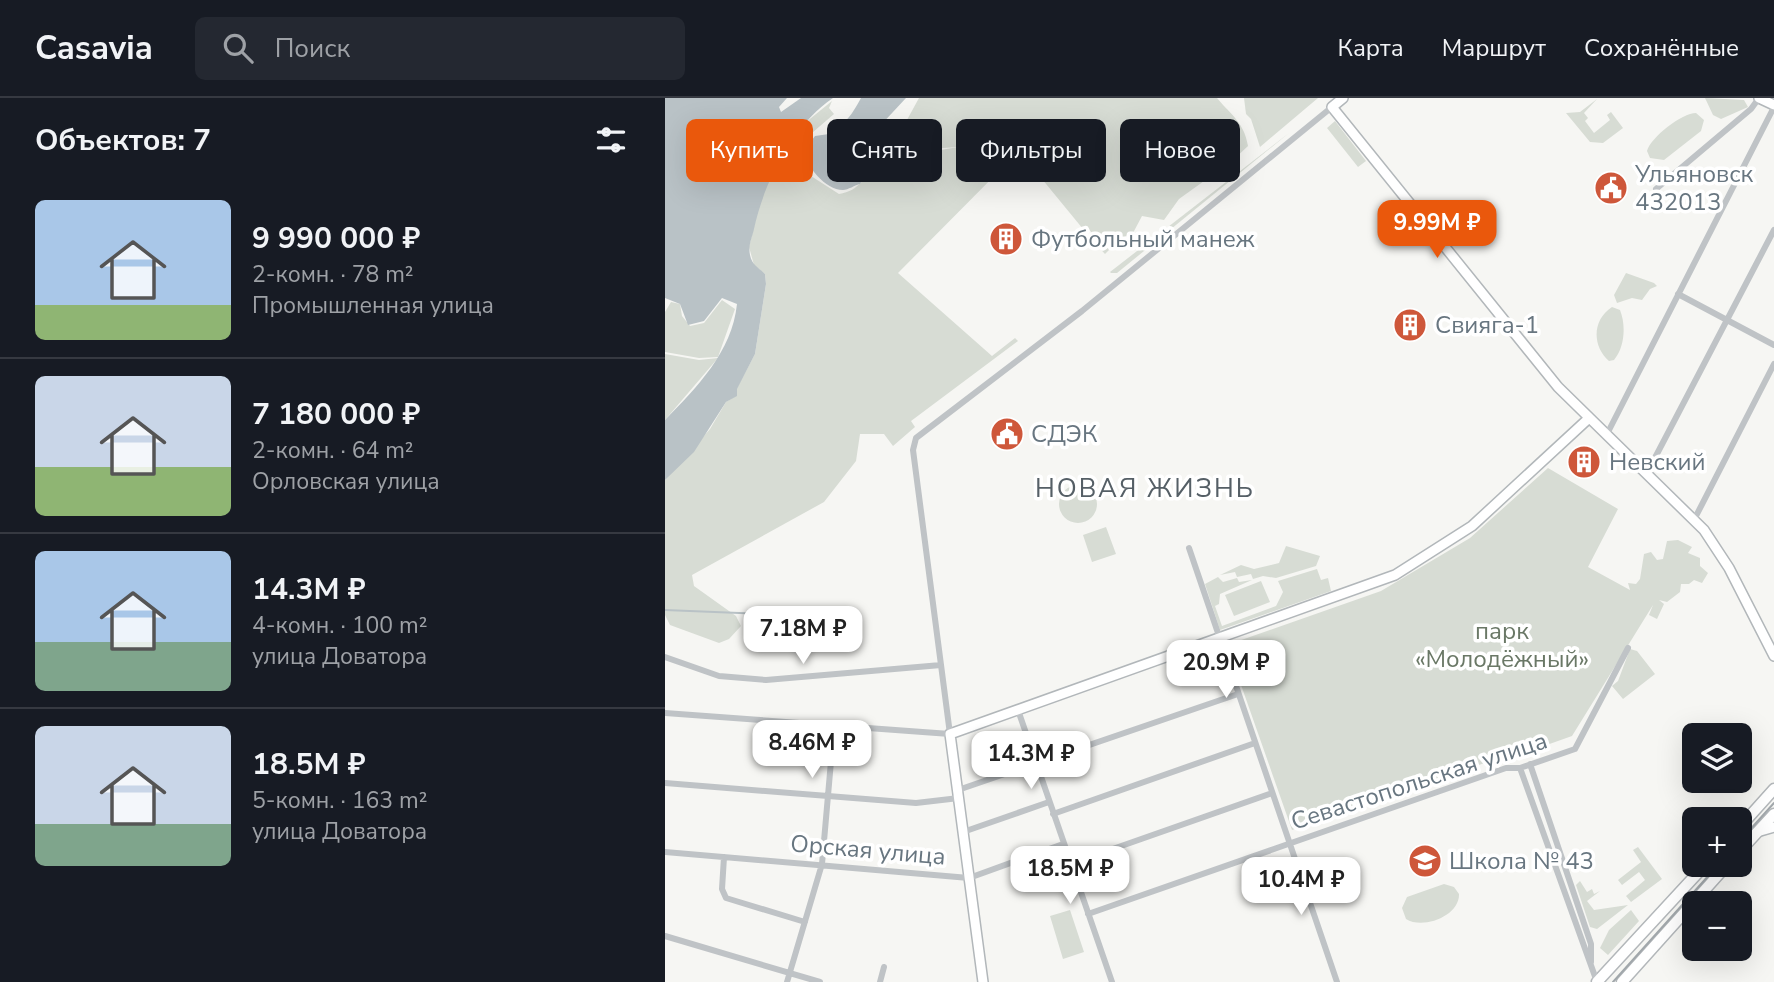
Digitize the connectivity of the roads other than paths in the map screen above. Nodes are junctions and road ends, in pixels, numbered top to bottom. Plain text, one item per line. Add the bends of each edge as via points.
1 (1343, 98) edge
2 (1759, 98) edge
3 (1774, 106) edge
4 (1332, 107) junction
5 (1656, 189) dead end
6 (1774, 230) edge
7 (1678, 294) junction
8 (1726, 321) junction
9 (1774, 345) edge
10 (1774, 364) edge
11 (1588, 419) junction
12 (1606, 436) junction
13 (1647, 473) junction
14 (1695, 519) junction
15 (1189, 548) dead end
16 (1220, 640) junction
17 (1628, 648) dead end
18 (1774, 656) edge
19 (665, 657) edge
20 (941, 665) junction
21 (1238, 694) junction
22 (1018, 710) junction
23 (665, 713) edge
24 (834, 727) junction
25 (950, 734) junction
26 (1255, 743) junction
27 (1036, 763) junction
28 (1531, 764) junction
29 (1520, 768) junction
30 (665, 783) edge
31 (1774, 789) edge
32 (1272, 793) junction
33 (958, 794) junction
34 (827, 795) junction
35 (1049, 802) junction
36 (1053, 814) junction
37 (1752, 814) edge
38 (1774, 814) edge
39 (1774, 827) edge
40 (963, 832) junction
41 (1757, 832) junction
42 (1752, 838) edge
43 (1290, 844) junction
44 (1063, 845) junction
45 (665, 852) edge
46 (724, 857) junction
47 (822, 864) junction
48 (1070, 864) junction
49 (1694, 877) edge
50 (1716, 877) edge
51 (969, 878) junction
52 (1088, 915) junction
53 (805, 922) junction
54 (665, 936) edge
55 (884, 967) dead end
56 (1591, 967) junction
57 (790, 973) junction
58 (787, 982) edge
59 (820, 982) edge
60 (880, 982) edge
61 (983, 982) edge
62 (1112, 982) edge
63 (1337, 982) edge
64 (1597, 982) edge
65 (1622, 982) edge

1 - 4 street
2 - 3 street
2 - 5 street
3 - 7 street
4 - 11 street
4 - 20 street via 914,441
6 - 8 street
7 - 8 street
7 - 12 street
8 - 9 street
8 - 13 street
10 - 14 street
11 - 12 street
11 - 16 street via 1472,526 1395,576
12 - 13 street
13 - 14 street
14 - 18 street via 1730,568
15 - 16 street
16 - 21 street
16 - 22 street
17 - 28 street, Севастопольская улица via 1578,747
19 - 20 street via 719,676 766,680
20 - 25 street
21 - 26 street
21 - 27 street
22 - 25 street
22 - 27 street
23 - 24 street
24 - 25 street
24 - 34 street
25 - 33 street
26 - 32 street
26 - 36 street
27 - 33 street
27 - 35 street
28 - 29 street, Севастопольская улица
28 - 56 street via 1591,944
29 - 43 street, Севастопольская улица via 1506,768
29 - 56 street
30 - 34 street
31 - 37 main road
32 - 43 street
32 - 48 street
33 - 34 street via 916,803
33 - 40 street
34 - 47 street
35 - 36 street
35 - 40 street
36 - 44 street
38 - 41 main road
39 - 41 street
40 - 51 street
41 - 42 main road
43 - 52 street, Севастопольская улица
43 - 63 street
44 - 48 street
44 - 51 street, Орская улица
45 - 46 street, Орская улица
46 - 47 street, Орская улица
46 - 53 street via 722,889 726,898
47 - 51 street, Орская улица
47 - 53 street
48 - 52 street
49 - 64 main road
50 - 65 main road
51 - 61 street
52 - 62 street
53 - 57 street
54 - 57 street
55 - 60 street
56 - 64 street
57 - 58 street
57 - 59 street

